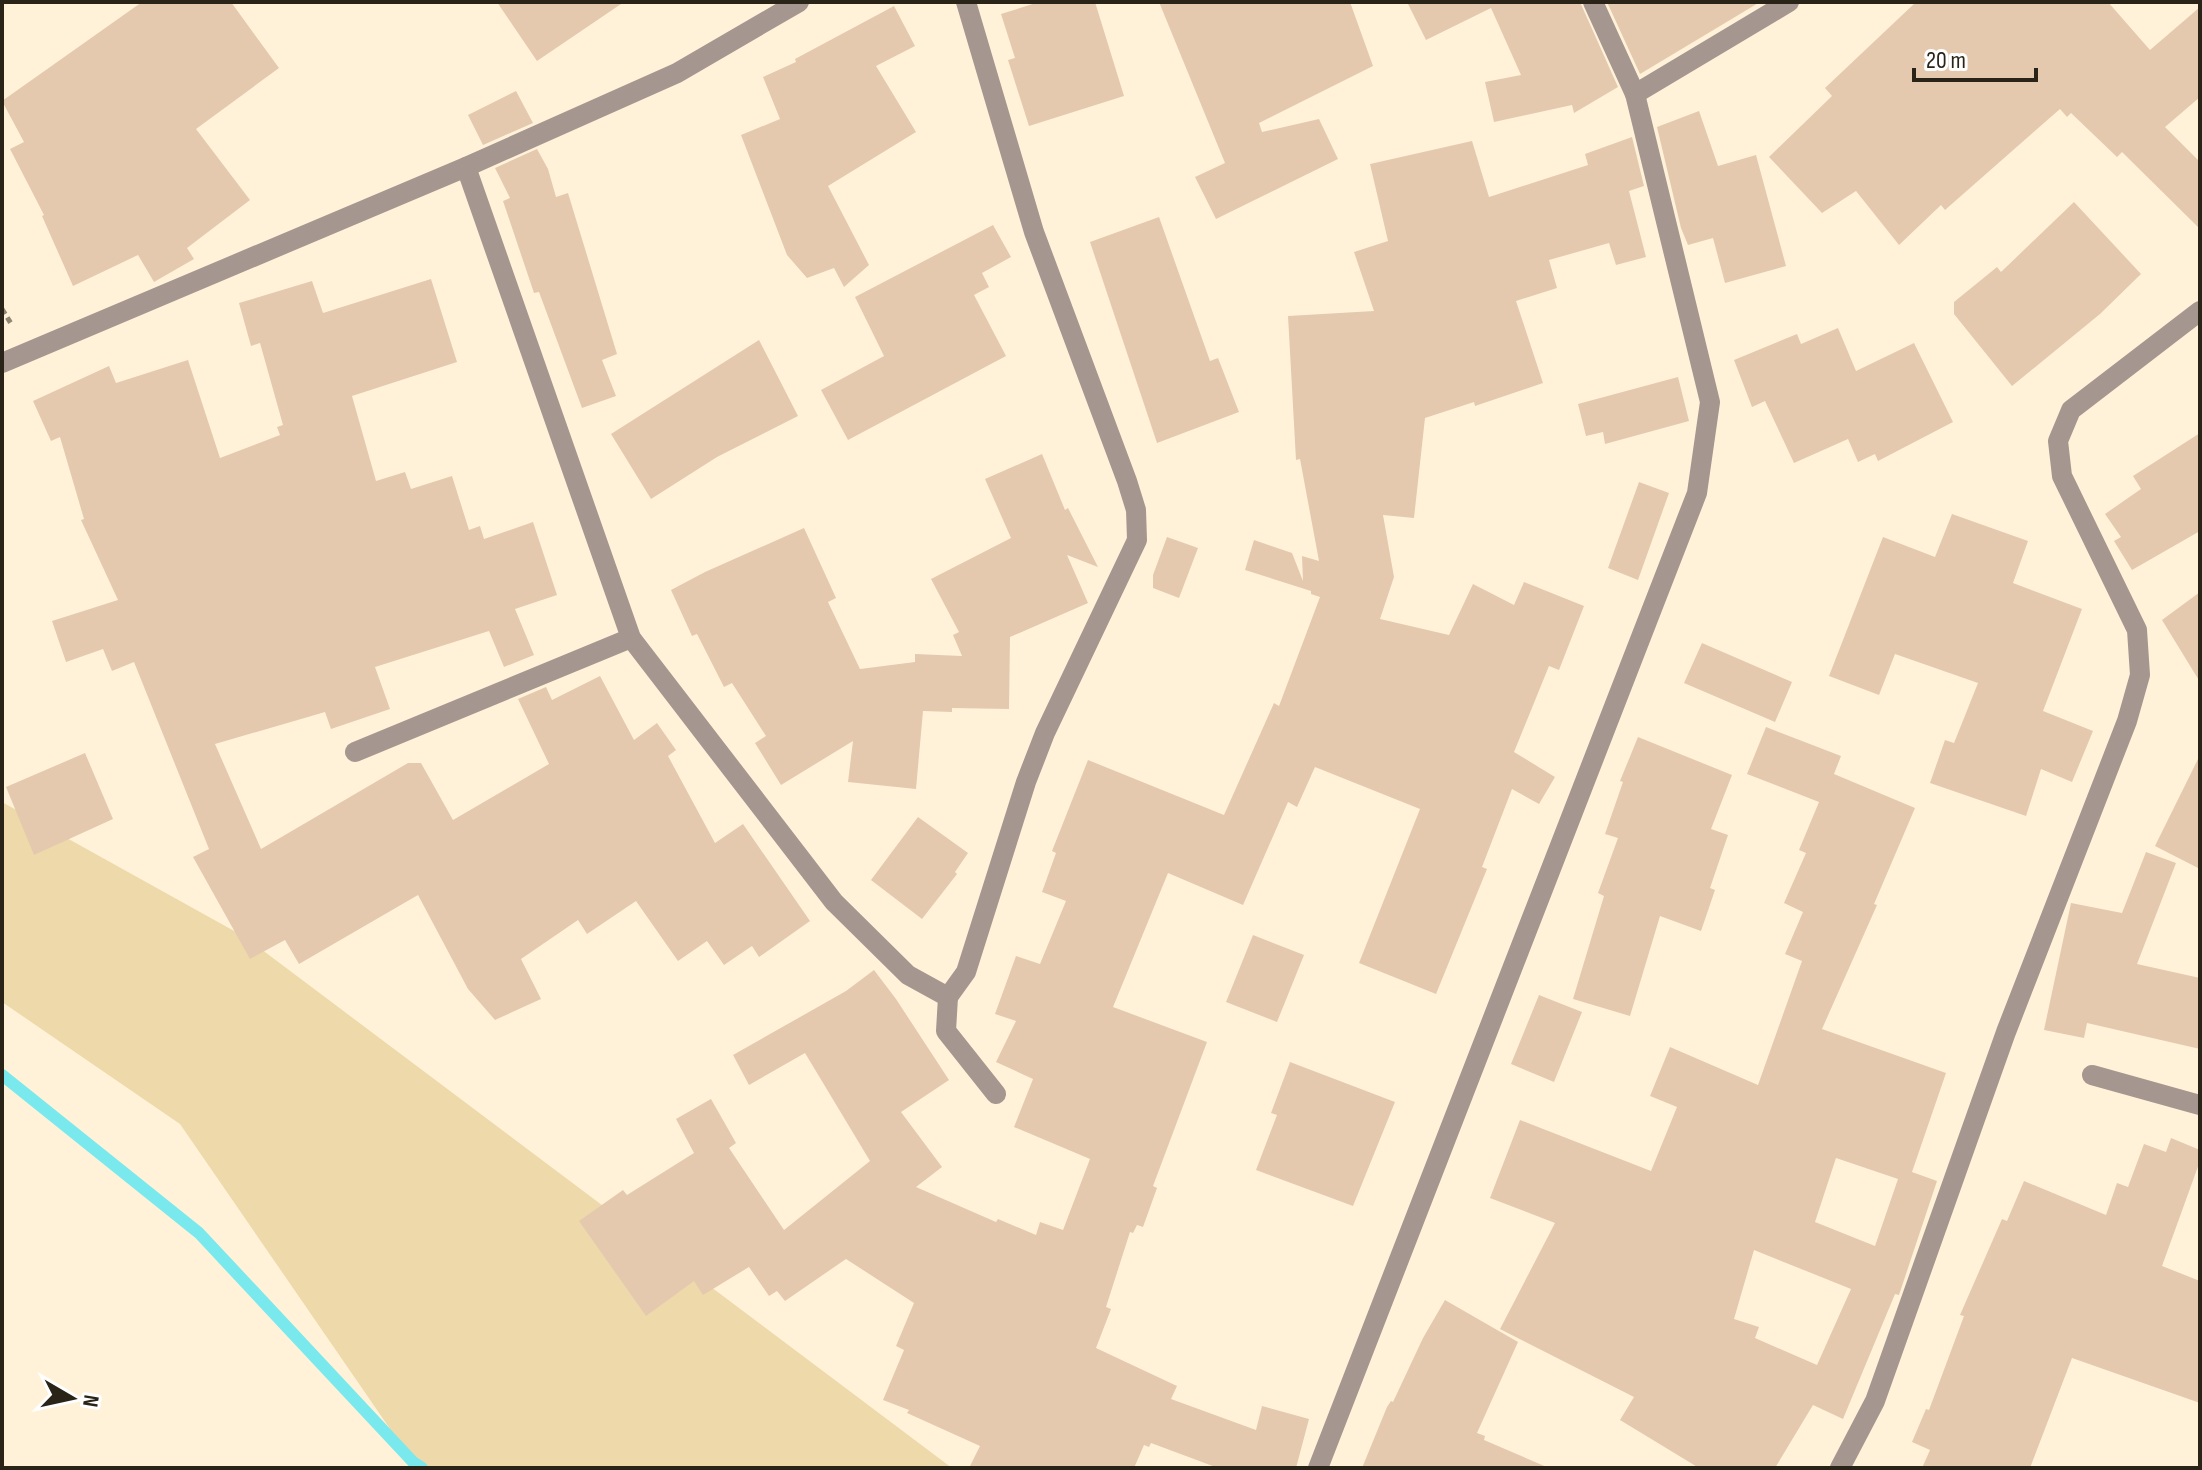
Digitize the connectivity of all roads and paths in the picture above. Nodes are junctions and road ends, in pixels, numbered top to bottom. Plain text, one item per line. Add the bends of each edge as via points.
1 (799, 2) edge
2 (966, 2) edge
3 (1593, 2) edge
4 (1789, 2) edge
5 (1635, 94) junction
6 (466, 167) junction
7 (2200, 311) edge
8 (2, 363) edge
9 (631, 638) junction
10 (355, 752) dead end
11 (948, 997) junction
12 (2092, 1075) dead end
13 (996, 1094) dead end
14 (2200, 1105) edge
15 (1318, 1468) edge
16 (1840, 1468) edge

1 - 6 street via 677,73
2 - 11 street via 1034,232 1127,481 1136,510 1137,540 1045,733 966,972
3 - 5 street
4 - 5 street
5 - 15 street via 1710,402 1697,493
6 - 8 street
6 - 9 street
7 - 16 street via 2071,410 2058,441 2062,476 2137,630 2140,675 1875,1401
9 - 10 street
9 - 11 street via 834,902 908,975
11 - 13 street via 946,1031
12 - 14 street

